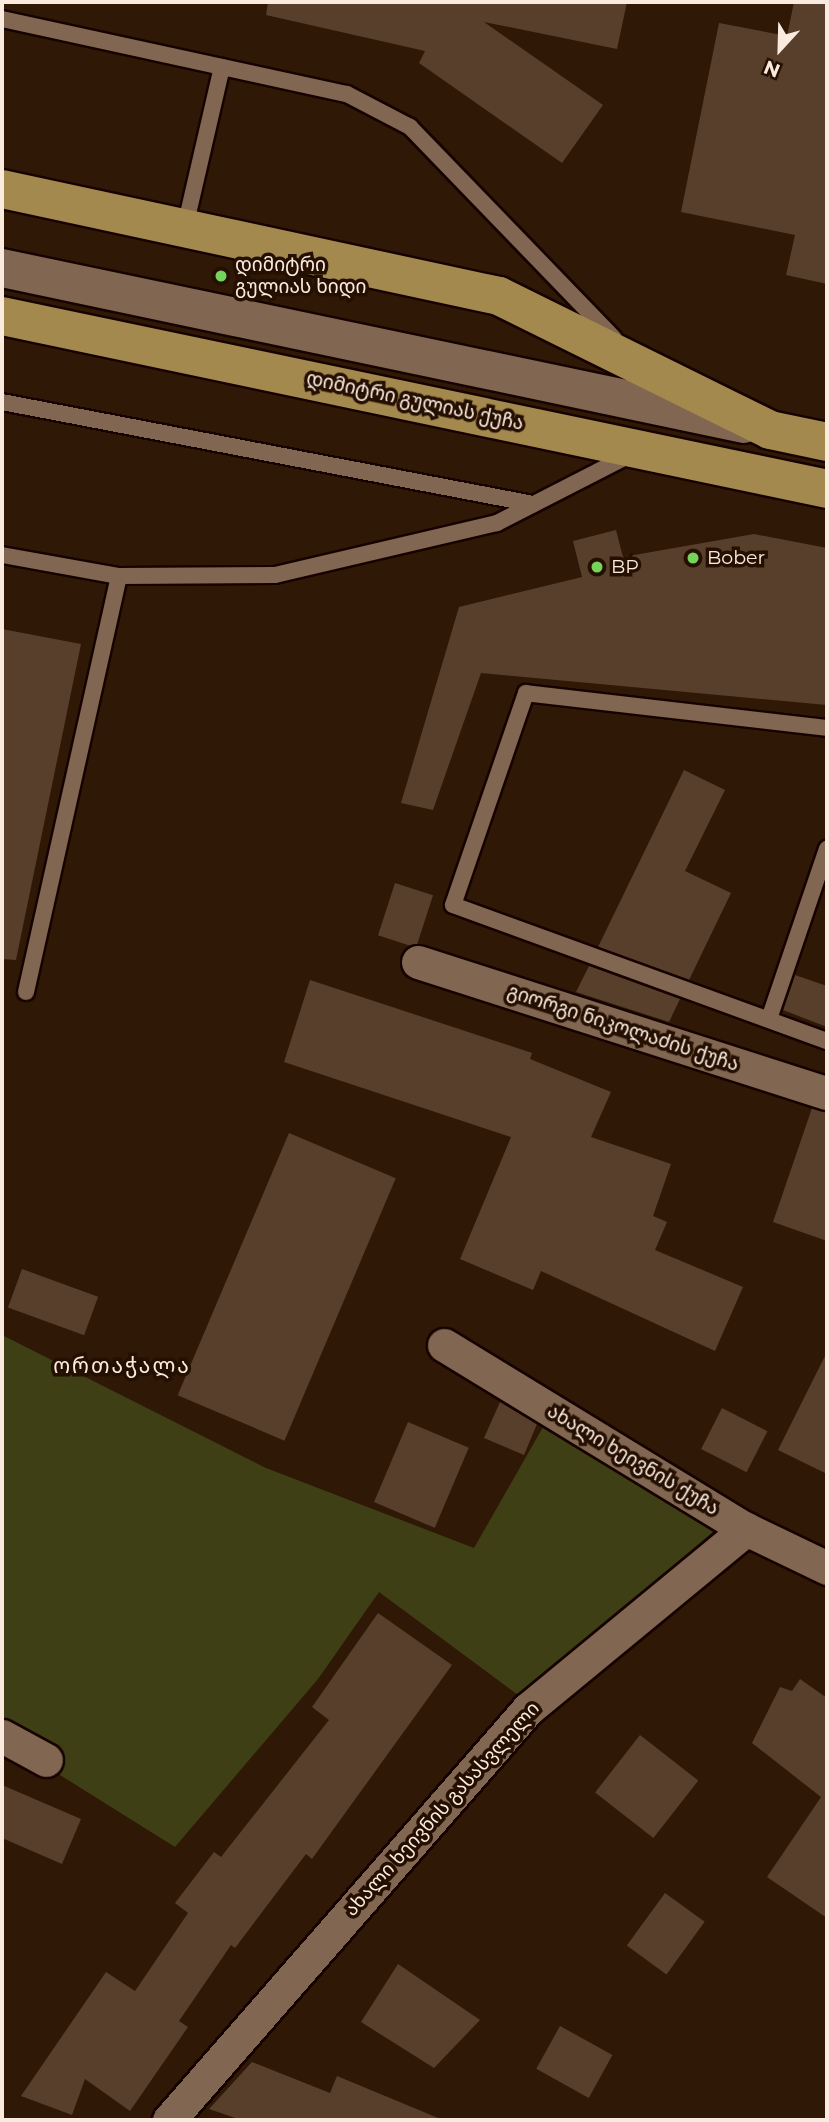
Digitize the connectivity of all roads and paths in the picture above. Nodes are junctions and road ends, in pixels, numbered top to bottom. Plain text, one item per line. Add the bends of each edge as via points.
1 (2, 19) edge
2 (222, 67) junction
3 (2, 189) edge
4 (185, 227) junction
5 (2, 268) edge
6 (2, 316) edge
7 (644, 365) junction
8 (2, 402) edge
9 (770, 430) junction
10 (827, 442) edge
11 (642, 449) junction
12 (827, 489) edge
13 (533, 504) junction
14 (2, 555) edge
15 (119, 576) junction
16 (827, 727) edge
17 (827, 849) edge
18 (418, 962) dead end
19 (26, 992) dead end
20 (769, 1020) junction
21 (827, 1041) edge
22 (827, 1093) edge
23 (444, 1345) dead end
24 (746, 1529) junction
25 (827, 1568) edge
26 (2, 1735) edge
27 (46, 1760) dead end
28 (169, 2120) edge

1 - 2 lane
2 - 4 lane
2 - 7 lane via 347,94 410,127 570,299
3 - 4 highway
4 - 7 highway via 499,296
5 - 9 main road
6 - 11 highway, დიმიტრი გულიას ქუჩა
7 - 9 highway
8 - 13 lane
9 - 10 highway
11 - 12 highway, დიმიტრი გულიას ქუჩა
11 - 13 lane
13 - 15 lane via 497,523 275,575
14 - 15 lane
15 - 19 lane
16 - 20 lane via 526,693 453,905
17 - 20 lane
18 - 22 street, გიორგი ნიკოლაძის ქუჩა
20 - 21 lane
23 - 24 street, ახალი ხეივნის ქუჩა
24 - 25 street, ახალი ხეივნის ქუჩა
24 - 28 street, ახალი ხეივნის გასასვლელი via 528,1709
26 - 27 street

